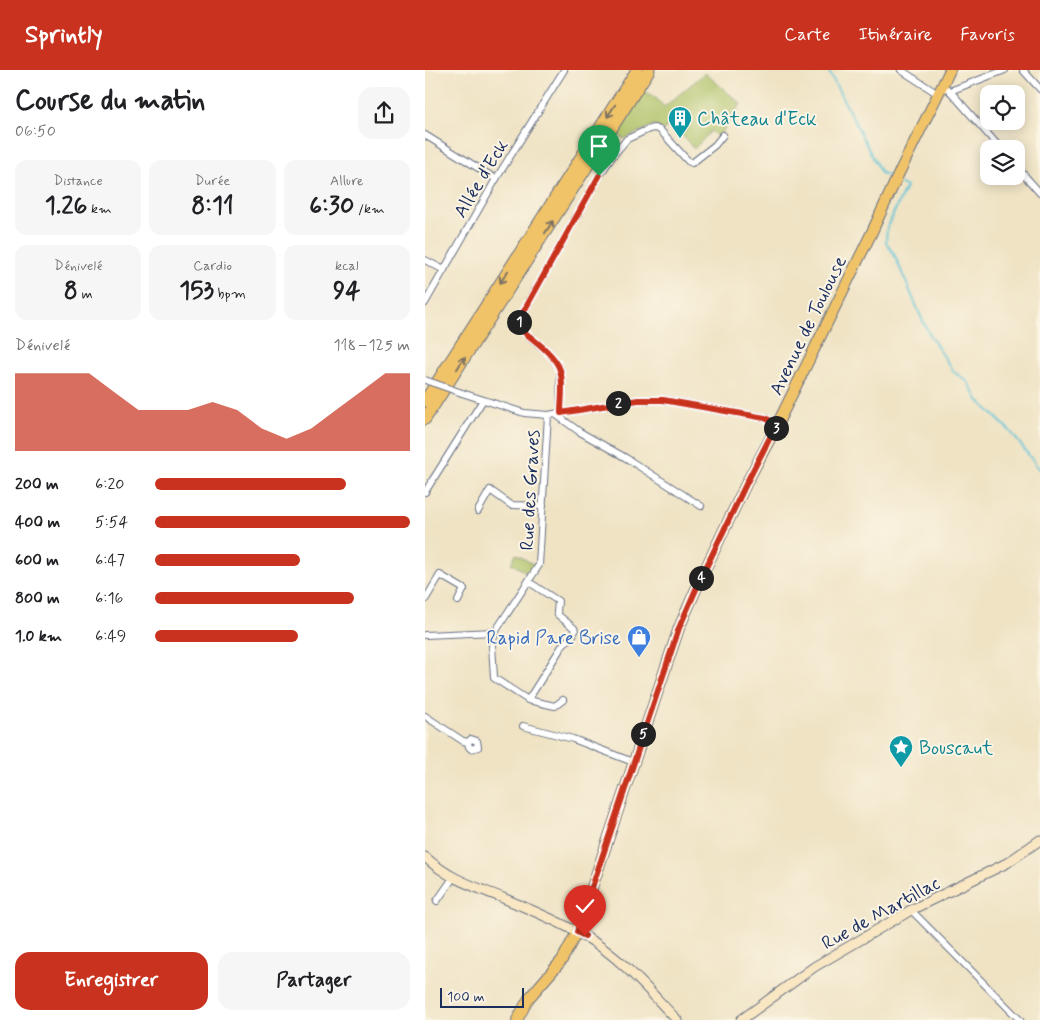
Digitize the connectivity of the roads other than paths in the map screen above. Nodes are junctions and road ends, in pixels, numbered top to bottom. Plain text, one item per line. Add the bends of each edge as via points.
1 (564, 70) edge
2 (637, 70) edge
3 (649, 70) edge
4 (901, 70) edge
5 (1005, 70) edge
6 (1023, 70) edge
7 (944, 82) edge
8 (1040, 89) edge
9 (425, 135) edge
10 (723, 135) dead end
11 (993, 140) edge
12 (1025, 176) edge
13 (496, 179) junction
14 (1040, 193) edge
15 (425, 260) edge
16 (444, 270) junction
17 (425, 303) edge
18 (425, 380) edge
19 (483, 400) junction
20 (425, 401) edge
21 (555, 414) junction
22 (425, 419) edge
23 (777, 424) junction
24 (425, 492) edge
25 (543, 506) junction
26 (701, 506) dead end
27 (478, 511) dead end
28 (529, 582) junction
29 (425, 600) edge
30 (458, 601) dead end
31 (495, 632) junction
32 (425, 635) edge
33 (528, 700) junction
34 (563, 700) dead end
35 (425, 716) edge
36 (523, 726) dead end
37 (468, 742) dead end
38 (633, 762) junction
39 (1040, 840) edge
40 (425, 857) edge
41 (453, 878) junction
42 (437, 901) dead end
43 (911, 910) junction
44 (577, 932) junction
45 (517, 1020) edge
46 (677, 1020) edge
47 (741, 1020) edge
48 (1020, 1020) edge

1 - 13 street, Allée d'Eck
2 -> 20 highway
22 -> 3 highway
4 - 7 street
5 - 7 street
6 - 8 street
7 - 11 street
7 - 23 main road, Avenue de Toulouse
9 - 13 street
10 - 21 street, Rue des Graves via 692,163 660,130 649,129 627,139 599,176 519,320 519,328 550,354 560,369 562,391
12 - 14 street
13 - 16 street, Allée d'Eck
15 - 16 street
16 - 17 street, Allée d'Eck
18 - 19 street, bridge
19 - 21 street via 523,413
19 - 24 street
21 - 23 street via 638,400 663,400 765,418
21 - 25 street, Rue des Graves
21 - 26 street
23 - 38 main road, Avenue de Toulouse via 683,620
25 - 27 street via 511,505 490,490
25 - 28 street, Rue des Graves via 539,565
28 - 31 street, Rue des Graves
28 - 33 street via 558,600 558,615 575,631
29 - 30 street via 440,575 464,589
31 - 32 street
31 - 33 street via 492,645 494,678
33 - 34 street via 555,706
35 - 37 street
36 - 38 street
38 - 44 main road, Avenue de Toulouse
39 - 43 street, Rue de Martillac via 1007,864
40 - 41 street
41 - 42 street
41 - 44 street
43 - 47 street, Rue de Martillac via 814,967
43 - 48 street
44 - 45 main road via 562,960 529,998
44 - 46 street via 613,956

